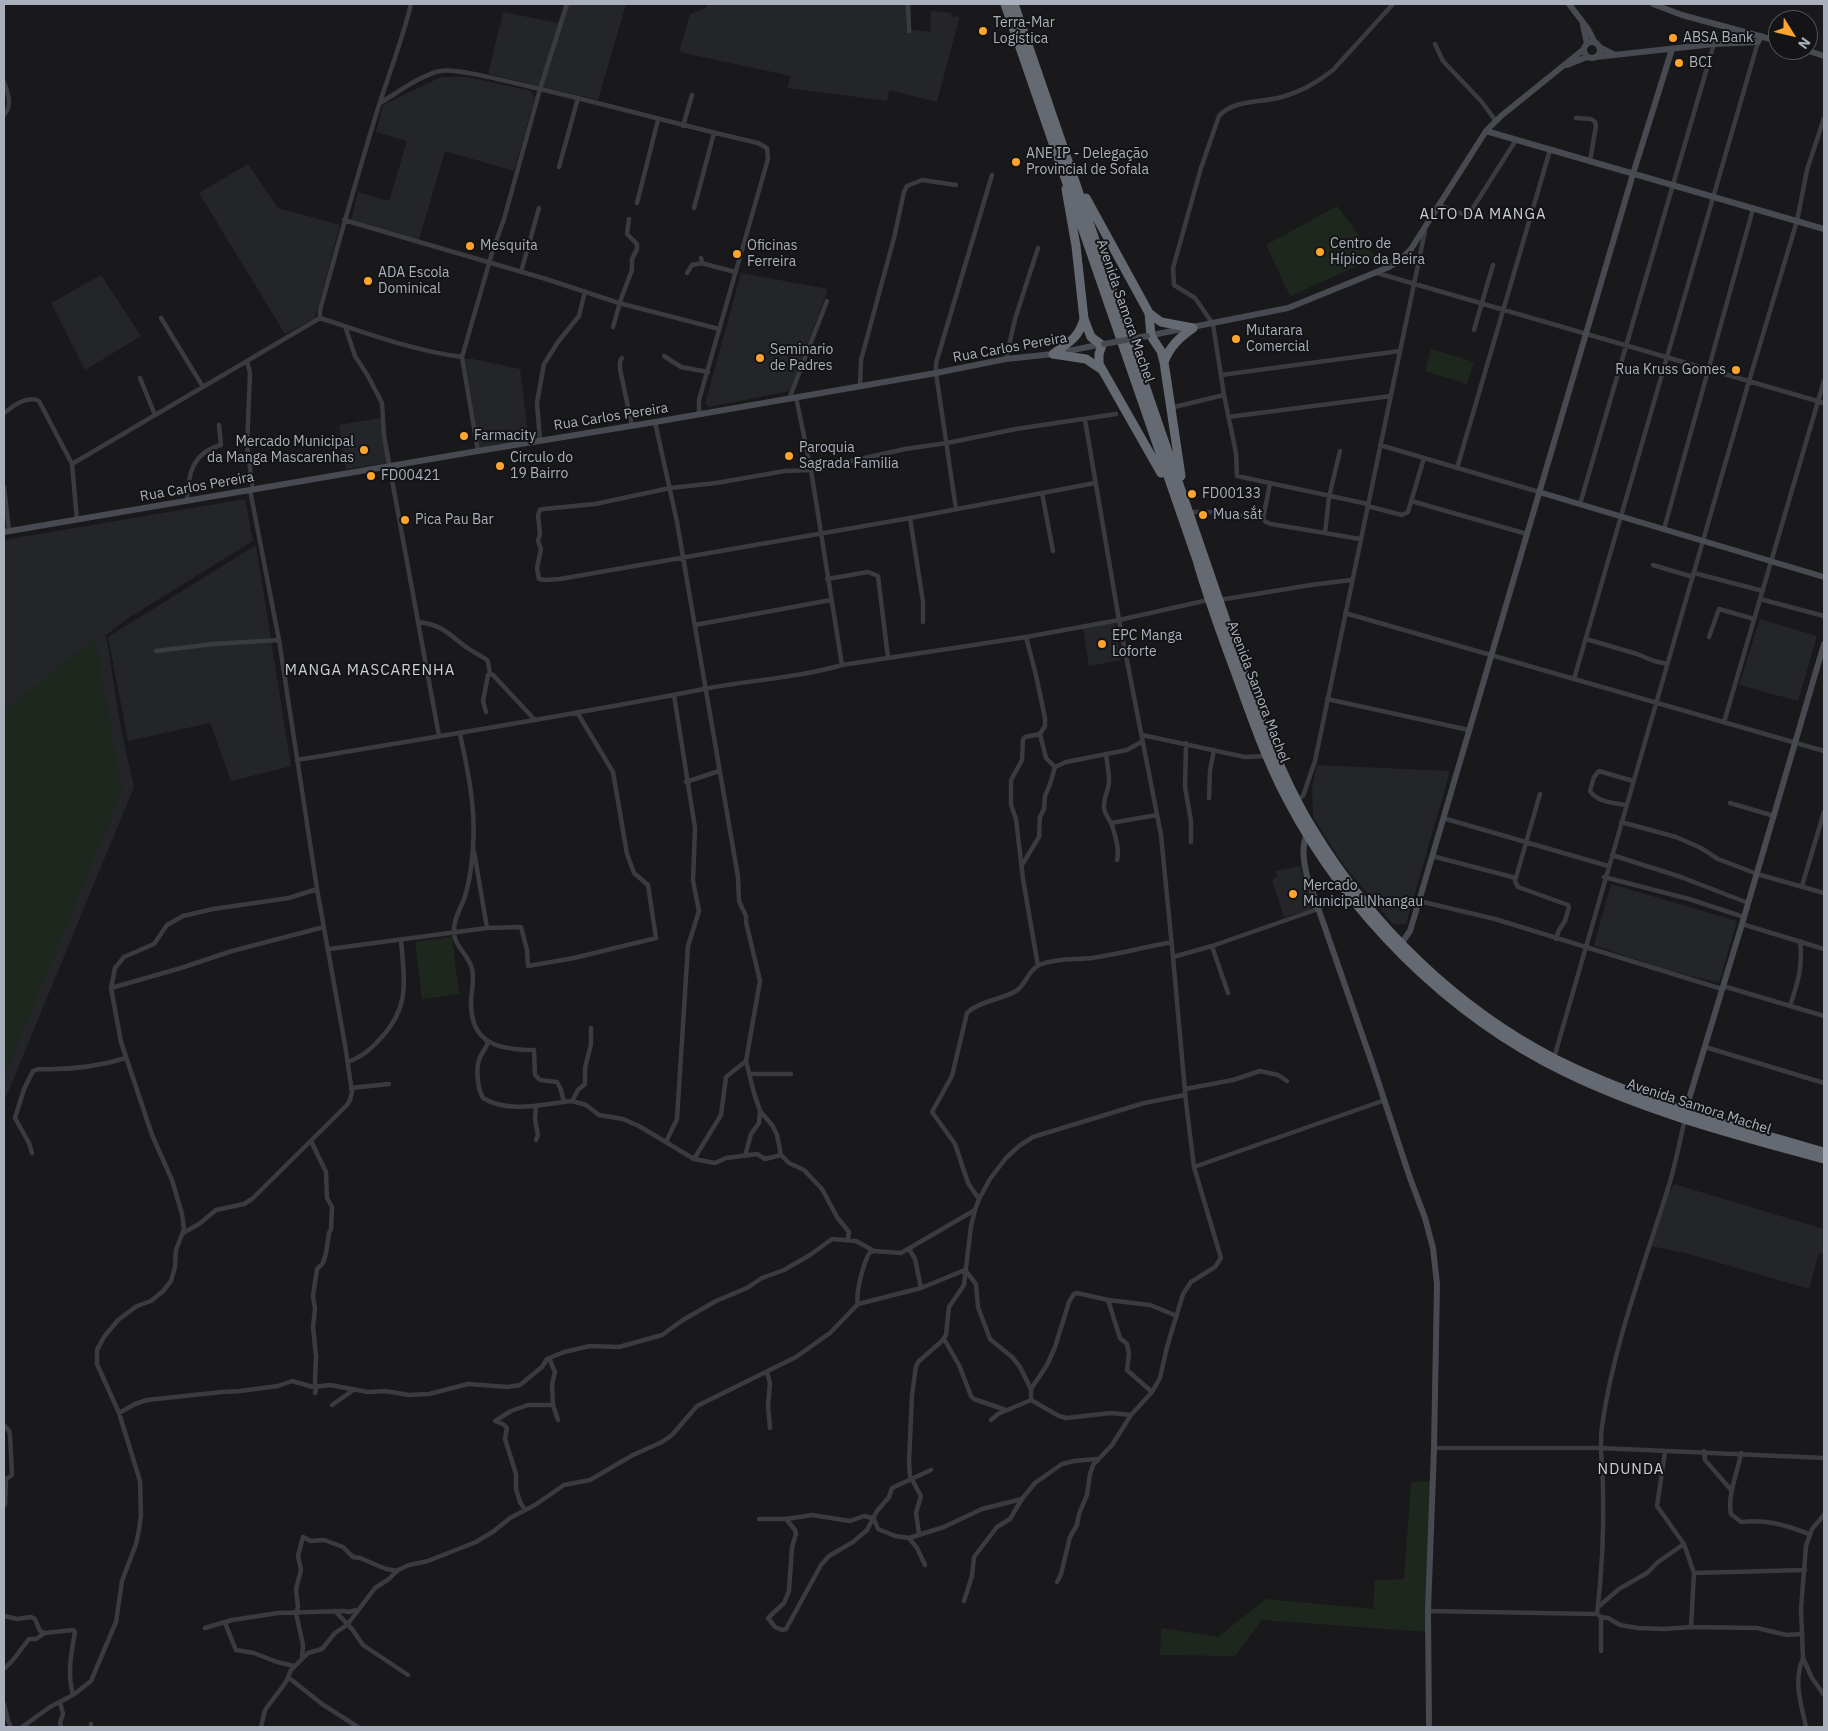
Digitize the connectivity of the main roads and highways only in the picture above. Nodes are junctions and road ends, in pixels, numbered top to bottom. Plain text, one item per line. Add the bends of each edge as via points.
1 (1005, 4) edge
2 (1014, 4) edge
3 (1569, 4) edge
4 (1653, 4) edge
5 (1582, 23) junction
6 (1759, 39) junction
7 (1768, 40) edge
8 (1597, 45) junction
9 (1585, 47) junction
10 (1672, 49) junction
11 (1616, 55) junction
12 (1587, 57) junction
13 (1596, 57) junction
14 (1561, 67) junction
15 (1486, 131) junction
16 (1633, 174) junction
17 (1066, 179) junction
18 (1076, 184) junction
19 (1824, 229) edge
20 (1149, 313) junction
21 (1084, 319) junction
22 (1193, 328) junction
23 (1149, 336) junction
24 (1103, 344) junction
25 (1053, 354) junction
26 (1164, 362) junction
27 (1101, 369) junction
28 (1172, 490) junction
29 (1539, 492) junction
30 (1184, 499) junction
31 (6, 531) edge
32 (1824, 577) edge
33 (1824, 644) edge
34 (1307, 834) junction
35 (1401, 944) junction
36 (1685, 1116) junction
37 (1791, 1146) junction
38 (1824, 1152) edge
39 (1824, 1159) edge
40 (1429, 1727) edge

1 - 17 highway, Avenida Samora Machel
2 - 18 highway, Avenida Samora Machel
3 - 5 main road
4 - 6 main road
5 - 8 main road
5 - 9 main road
6 - 7 main road
6 - 10 main road
8 - 9 main road
8 - 11 main road
8 - 13 main road via 1599,53
9 - 12 main road
9 - 14 main road, Rua Carlos Pereira
10 - 11 main road
10 - 16 main road
11 - 13 main road
12 - 13 main road
12 - 14 main road
14 - 15 main road, Rua Carlos Pereira
15 - 16 main road
15 - 22 main road, Rua Carlos Pereira via 1411,249 1400,260 1292,307
16 - 19 main road
16 - 29 main road
17 - 21 highway
17 - 28 highway, Avenida Samora Machel
18 - 20 highway
18 - 30 highway, Avenida Samora Machel
20 - 22 highway via 1160,322
20 - 23 highway
21 - 24 highway via 1091,337
21 - 25 highway via 1076,338
22 - 23 main road, Rua Carlos Pereira
22 - 26 highway via 1170,347
23 - 24 main road, Rua Carlos Pereira, bridge
23 - 26 highway via 1161,351
24 - 25 main road, Rua Carlos Pereira
24 - 27 highway via 1098,359
25 - 27 highway via 1086,359
25 - 31 main road, Rua Carlos Pereira via 1006,359 632,426
26 - 30 highway
27 - 28 highway
28 - 34 highway, Avenida Samora Machel via 1208,600 1266,756
29 - 32 main road
29 - 35 main road via 1410,931
30 - 35 highway, Avenida Samora Machel via 1273,750 1297,800 1330,857
33 - 36 main road
34 - 36 highway, Avenida Samora Machel via 1375,927 1450,998 1564,1072 1632,1102
34 - 40 main road via 1304,863 1433,1248 1437,1284 1428,1611
35 - 36 highway, Avenida Samora Machel via 1485,1016 1554,1058
36 - 37 highway
36 - 37 highway, Avenida Samora Machel via 1780,1147
37 - 38 highway
37 - 39 highway

